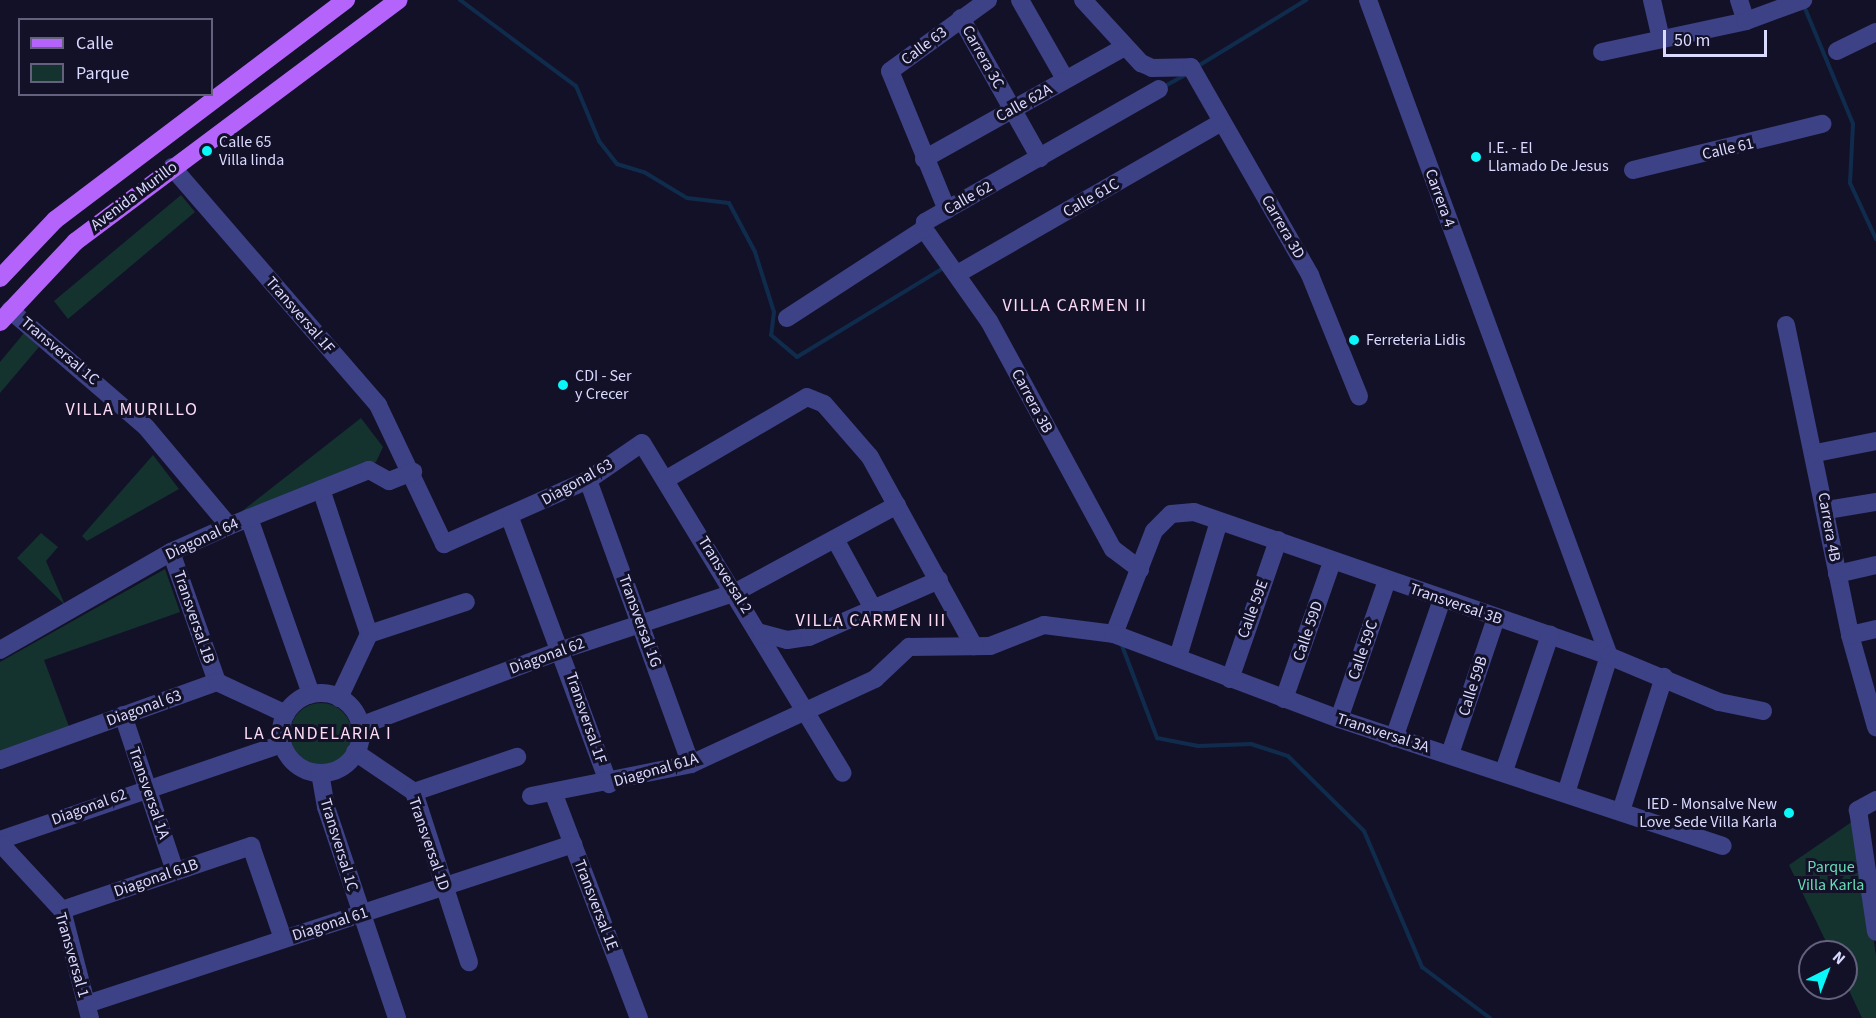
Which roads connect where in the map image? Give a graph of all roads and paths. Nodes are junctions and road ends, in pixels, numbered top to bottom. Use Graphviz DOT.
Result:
graph roads {
  1 [pos="346,0"];
  2 [pos="398,0"];
  3 [pos="988,0"];
  4 [pos="1020,0"];
  5 [pos="1368,0"];
  6 [pos="1652,0"];
  7 [pos="1739,0"];
  8 [pos="1799,1"];
  9 [pos="1092,3"];
  10 [pos="961,18"];
  11 [pos="1746,21"];
  12 [pos="1876,32"];
  13 [pos="1661,38"];
  14 [pos="1124,47"];
  15 [pos="1838,51"];
  16 [pos="1602,52"];
  17 [pos="1065,79"];
  18 [pos="1159,89"];
  19 [pos="1012,109"];
  20 [pos="1222,122"];
  21 [pos="1822,124"];
  22 [pos="1040,158"];
  23 [pos="924,159"];
  24 [pos="172,167"];
  25 [pos="1633,170"];
  26 [pos="947,210"];
  27 [pos="924,229"];
  28 [pos="959,273"];
  29 [pos="0,278"];
  30 [pos="5,316"];
  31 [pos="787,318"];
  32 [pos="1786,325"];
  33 [pos="1359,396"];
  34 [pos="1876,441"];
  35 [pos="642,443"];
  36 [pos="1816,453"];
  37 [pos="413,472"];
  38 [pos="588,480"];
  39 [pos="665,480"];
  40 [pos="321,489"];
  41 [pos="1876,502"];
  42 [pos="897,505"];
  43 [pos="1827,510"];
  44 [pos="249,518"];
  45 [pos="510,518"];
  46 [pos="1219,521"];
  47 [pos="229,526"];
  48 [pos="836,539"];
  49 [pos="1278,540"];
  50 [pos="171,552"];
  51 [pos="1332,562"];
  52 [pos="1876,565"];
  53 [pos="1140,569"];
  54 [pos="1837,574"];
  55 [pos="939,580"];
  56 [pos="1387,580"];
  57 [pos="736,592"];
  58 [pos="1442,599"];
  59 [pos="466,602"];
  60 [pos="875,612"];
  61 [pos="1496,618"];
  62 [pos="641,625"];
  63 [pos="1044,625"];
  64 [pos="1876,630"];
  65 [pos="761,633"];
  66 [pos="369,634"];
  67 [pos="1114,634"];
  68 [pos="1550,635"];
  69 [pos="1850,636"];
  70 [pos="4,641"];
  71 [pos="974,646"];
  72 [pos="562,650"];
  73 [pos="1609,656"];
  74 [pos="1178,657"];
  75 [pos="1664,677"];
  76 [pos="1230,679"];
  77 [pos="217,682"];
  78 [pos="311,694"];
  79 [pos="339,698"];
  80 [pos="1284,699"];
  81 [pos="807,707"];
  82 [pos="1763,711"];
  83 [pos="286,714"];
  84 [pos="123,715"];
  85 [pos="1340,719"];
  86 [pos="360,726"];
  87 [pos="1876,727"];
  88 [pos="1394,738"];
  89 [pos="282,744"];
  90 [pos="355,753"];
  91 [pos="1450,754"];
  92 [pos="517,757"];
  93 [pos="0,760"];
  94 [pos="692,764"];
  95 [pos="1504,771"];
  96 [pos="320,772"];
  97 [pos="843,773"];
  98 [pos="609,784"];
  99 [pos="147,786"];
  100 [pos="1567,790"];
  101 [pos="414,792"];
  102 [pos="553,792"];
  103 [pos="531,796"];
  104 [pos="1876,800"];
  105 [pos="1621,811"];
  106 [pos="0,841"];
  107 [pos="573,844"];
  108 [pos="1722,846"];
  109 [pos="175,871"];
  110 [pos="443,886"];
  111 [pos="62,910"];
  112 [pos="360,914"];
  113 [pos="1876,932"];
  114 [pos="283,939"];
  115 [pos="469,962"];
  116 [pos="88,1011"];
  117 [pos="397,1018"];
  118 [pos="639,1018"];
  1 -- 29 [label="main road, Avenida Murillo"];
  2 -- 24 [label="main road, Avenida Murillo"];
  3 -- 10 [label="street, Calle 63"];
  4 -- 17 [label="street"];
  5 -- 73 [label="street, Carrera 4"];
  6 -- 13 [label="street"];
  7 -- 11 [label="street"];
  8 -- 11 [label="street"];
  9 -- 14 [label="street"];
  10 -- 19 [label="street, Carrera 3C"];
  10 -- 23 [label="street, Calle 63"];
  11 -- 13 [label="street"];
  12 -- 15 [label="street"];
  13 -- 16 [label="street"];
  14 -- 17 [label="street, Calle 62A"];
  14 -- 20 [label="street, Carrera 3D"];
  17 -- 19 [label="street, Calle 62A"];
  18 -- 22 [label="street, Calle 62"];
  19 -- 22 [label="street, Carrera 3C"];
  19 -- 23 [label="street, Calle 62A"];
  20 -- 28 [label="street, Calle 61C"];
  20 -- 33 [label="street, Carrera 3D"];
  21 -- 25 [label="street, Calle 61"];
  22 -- 26 [label="street, Calle 62"];
  23 -- 26 [label="street"];
  24 -- 30 [label="main road, Avenida Murillo"];
  24 -- 37 [label="street, Transversal 1F"];
  26 -- 27 [label="street, Calle 62"];
  27 -- 28 [label="street, Carrera 3B"];
  27 -- 31 [label="street, Calle 62"];
  28 -- 53 [label="street, Carrera 3B"];
  30 -- 47 [label="street, Transversal 1C"];
  32 -- 36 [label="street, Carrera 4B"];
  34 -- 36 [label="street"];
  35 -- 38 [label="street, Diagonal 63"];
  35 -- 39 [label="street, Transversal 2"];
  36 -- 43 [label="street, Carrera 4B"];
  37 -- 40 [label="street, Diagonal 64"];
  37 -- 45 [label="street, Diagonal 63"];
  38 -- 45 [label="street, Diagonal 63"];
  38 -- 62 [label="street, Transversal 1G"];
  39 -- 42 [label="street"];
  39 -- 57 [label="street, Transversal 2"];
  40 -- 44 [label="street, Diagonal 64"];
  40 -- 66 [label="street"];
  41 -- 43 [label="street"];
  42 -- 48 [label="street, Diagonal 62"];
  42 -- 55 [label="street"];
  43 -- 54 [label="street, Carrera 4B"];
  44 -- 47 [label="street, Diagonal 64"];
  44 -- 78 [label="street"];
  45 -- 72 [label="street, Transversal 1F"];
  46 -- 49 [label="street, Transversal 3B"];
  46 -- 53 [label="street, Transversal 3B"];
  46 -- 74 [label="street"];
  47 -- 50 [label="street, Diagonal 64"];
  48 -- 57 [label="street, Diagonal 62"];
  48 -- 60 [label="street"];
  49 -- 51 [label="street, Transversal 3B"];
  49 -- 76 [label="street, Calle 59E"];
  50 -- 70 [label="street, Diagonal 64"];
  50 -- 77 [label="street, Transversal 1B"];
  51 -- 56 [label="street, Transversal 3B"];
  51 -- 80 [label="street, Calle 59D"];
  52 -- 54 [label="street"];
  53 -- 67 [label="street"];
  54 -- 69 [label="street, Carrera 4B"];
  55 -- 60 [label="street"];
  55 -- 71 [label="street"];
  56 -- 58 [label="street, Transversal 3B"];
  56 -- 85 [label="street, Calle 59C"];
  57 -- 62 [label="street, Diagonal 62"];
  57 -- 65 [label="street, Transversal 2"];
  58 -- 61 [label="street, Transversal 3B"];
  58 -- 88 [label="street"];
  59 -- 66 [label="street"];
  60 -- 65 [label="street"];
  61 -- 68 [label="street, Transversal 3B"];
  61 -- 91 [label="street, Calle 59B"];
  62 -- 72 [label="street, Diagonal 62"];
  62 -- 94 [label="street, Transversal 1G"];
  63 -- 67 [label="street, Transversal 3A"];
  63 -- 71 [label="street, Diagonal 61A"];
  64 -- 69 [label="street"];
  65 -- 81 [label="street, Transversal 2"];
  66 -- 79 [label="street"];
  67 -- 74 [label="street, Transversal 3A"];
  68 -- 73 [label="street, Transversal 3B"];
  68 -- 95 [label="street"];
  69 -- 87 [label="street, Carrera 4B"];
  71 -- 81 [label="street, Diagonal 61A"];
  72 -- 86 [label="street, Diagonal 62"];
  72 -- 98 [label="street, Transversal 1F"];
  73 -- 75 [label="street, Transversal 3B"];
  73 -- 100 [label="street"];
  74 -- 76 [label="street, Transversal 3A"];
  75 -- 82 [label="street, Transversal 3B"];
  75 -- 105 [label="street"];
  76 -- 80 [label="street, Transversal 3A"];
  77 -- 83 [label="street"];
  77 -- 84 [label="street, Diagonal 63"];
  78 -- 79 [label="street"];
  78 -- 83 [label="street"];
  79 -- 86 [label="street"];
  80 -- 85 [label="street, Transversal 3A"];
  81 -- 94 [label="street, Diagonal 61A"];
  81 -- 97 [label="street, Transversal 2"];
  83 -- 89 [label="street"];
  84 -- 93 [label="street, Diagonal 63"];
  84 -- 99 [label="street, Transversal 1A"];
  85 -- 88 [label="street, Transversal 3A"];
  86 -- 90 [label="street"];
  88 -- 91 [label="street, Transversal 3A"];
  89 -- 96 [label="street"];
  89 -- 99 [label="street, Diagonal 62"];
  90 -- 96 [label="street"];
  90 -- 101 [label="street, Transversal 1D"];
  91 -- 95 [label="street, Transversal 3A"];
  92 -- 101 [label="street"];
  94 -- 98 [label="street, Diagonal 61A"];
  95 -- 100 [label="street, Transversal 3A"];
  96 -- 112 [label="street, Transversal 1C"];
  98 -- 102 [label="street, Diagonal 61A"];
  99 -- 106 [label="street, Diagonal 62"];
  99 -- 109 [label="street, Transversal 1A"];
  100 -- 105 [label="street, Transversal 3A"];
  101 -- 110 [label="street, Transversal 1D"];
  102 -- 103 [label="street, Diagonal 61A"];
  102 -- 107 [label="street, Transversal 1E"];
  104 -- 113 [label="street"];
  105 -- 108 [label="street, Transversal 3A"];
  106 -- 111 [label="street, Transversal 1"];
  107 -- 110 [label="street, Diagonal 61"];
  107 -- 118 [label="street, Transversal 1E"];
  109 -- 111 [label="street, Diagonal 61B"];
  109 -- 114 [label="street, Diagonal 61B"];
  110 -- 112 [label="street, Diagonal 61"];
  110 -- 115 [label="street, Transversal 1D"];
  111 -- 116 [label="street, Transversal 1"];
  112 -- 114 [label="street, Diagonal 61"];
  112 -- 117 [label="street, Transversal 1C"];
  114 -- 116 [label="street, Diagonal 61"];
}
